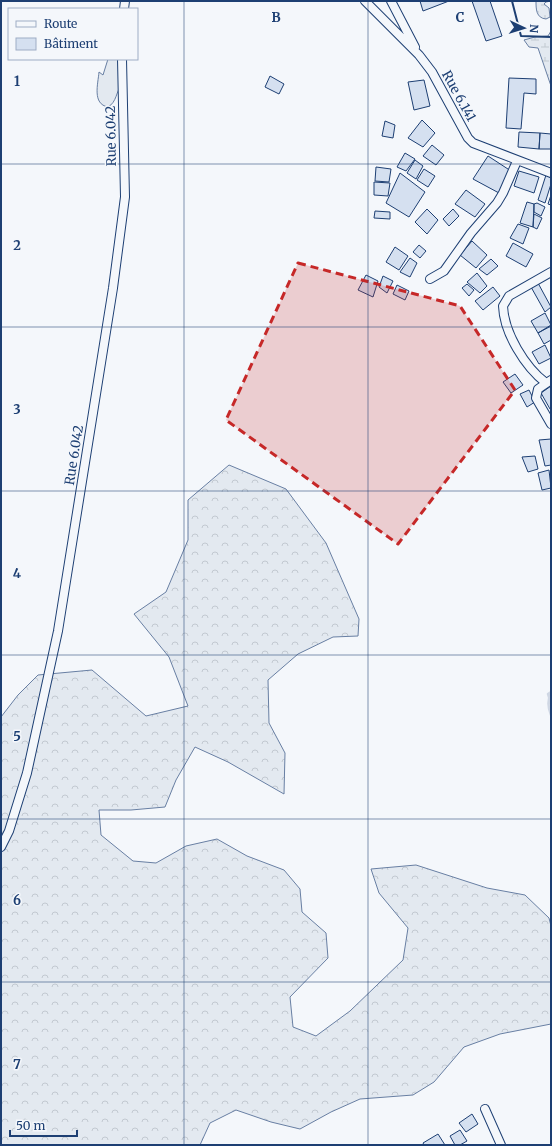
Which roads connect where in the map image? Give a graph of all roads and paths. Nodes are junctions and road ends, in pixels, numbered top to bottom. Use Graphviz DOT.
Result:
graph roads {
  1 [pos="364,1"];
  2 [pos="391,1"];
  3 [pos="419,55"];
  4 [pos="122,60"];
  5 [pos="517,161"];
  6 [pos="551,173"];
  7 [pos="551,272"];
  8 [pos="430,279"];
  9 [pos="548,382"];
  10 [pos="551,424"];
  11 [pos="1,847"];
  12 [pos="485,1109"];
  13 [pos="501,1145"];
  1 -- 3 [label="street, Rue 6.141"];
  2 -- 3 [label="street"];
  3 -- 5 [label="street, Rue 6.141"];
  4 -- 11 [label="street, Rue 6.042"];
  5 -- 6 [label="street, Rue 6.141"];
  5 -- 8 [label="street"];
  7 -- 9 [label="street"];
  9 -- 10 [label="street"];
  12 -- 13 [label="street"];
}
